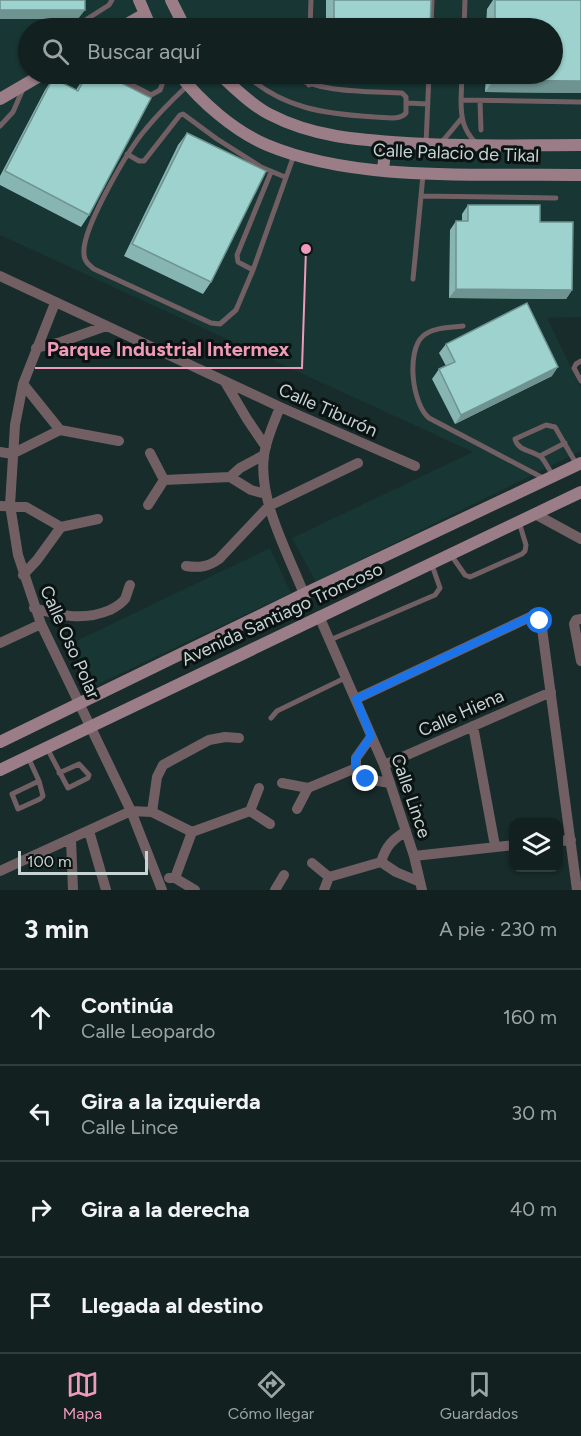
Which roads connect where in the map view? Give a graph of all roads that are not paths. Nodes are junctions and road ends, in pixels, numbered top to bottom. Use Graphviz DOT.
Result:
graph roads {
  1 [pos="112,0"];
  2 [pos="139,0"];
  3 [pos="171,0"];
  4 [pos="311,0"];
  5 [pos="432,0"];
  6 [pos="465,0"];
  7 [pos="143,15"];
  8 [pos="89,18"];
  9 [pos="138,18"];
  10 [pos="145,18"];
  11 [pos="180,18"];
  12 [pos="310,18"];
  13 [pos="431,18"];
  14 [pos="464,18"];
  15 [pos="25,84"];
  16 [pos="130,84"];
  17 [pos="162,84"];
  18 [pos="230,84"];
  19 [pos="258,84"];
  20 [pos="429,84"];
  21 [pos="462,84"];
  22 [pos="188,85"];
  23 [pos="309,85"];
  24 [pos="0,99"];
  25 [pos="461,100"];
  26 [pos="480,101"];
  27 [pos="581,102"];
  28 [pos="407,103"];
  29 [pos="428,104"];
  30 [pos="461,119"];
  31 [pos="0,126"];
  32 [pos="481,130"];
  33 [pos="386,142"];
  34 [pos="432,145"];
  35 [pos="581,145"];
  36 [pos="479,147"];
  37 [pos="128,154"];
  38 [pos="294,155"];
  39 [pos="383,170"];
  40 [pos="271,172"];
  41 [pos="423,173"];
  42 [pos="581,175"];
  43 [pos="285,177"];
  44 [pos="420,196"];
  45 [pos="556,198"];
  46 [pos="253,270"];
  47 [pos="0,276"];
  48 [pos="413,279"];
  49 [pos="55,303"];
  50 [pos="106,326"];
  51 [pos="463,326"];
  52 [pos="36,348"];
  53 [pos="581,361"];
  54 [pos="581,381"];
  55 [pos="225,382"];
  56 [pos="23,384"];
  57 [pos="280,407"];
  58 [pos="60,430"];
  59 [pos="119,441"];
  60 [pos="565,443"];
  61 [pos="265,451"];
  62 [pos="0,452"];
  63 [pos="12,453"];
  64 [pos="150,453"];
  65 [pos="540,456"];
  66 [pos="358,463"];
  67 [pos="579,464"];
  68 [pos="415,466"];
  69 [pos="230,477"];
  70 [pos="550,478"];
  71 [pos="164,480"];
  72 [pos="581,492"];
  73 [pos="266,494"];
  74 [pos="5,505"];
  75 [pos="148,505"];
  76 [pos="269,506"];
  77 [pos="535,514"];
  78 [pos="98,519"];
  79 [pos="519,522"];
  80 [pos="61,526"];
  81 [pos="581,539"];
  82 [pos="451,555"];
  83 [pos="431,563"];
  84 [pos="186,566"];
  85 [pos="23,575"];
  86 [pos="130,585"];
  87 [pos="304,594"];
  88 [pos="34,608"];
  89 [pos="319,616"];
  90 [pos="579,620"];
  91 [pos="40,624"];
  92 [pos="330,640"];
  93 [pos="0,643"];
  94 [pos="581,661"];
  95 [pos="347,678"];
  96 [pos="551,692"];
  97 [pos="356,699"];
  98 [pos="79,703"];
  99 [pos="271,718"];
  100 [pos="90,726"];
  101 [pos="473,726"];
  102 [pos="371,736"];
  103 [pos="239,738"];
  104 [pos="0,742"];
  105 [pos="47,748"];
  106 [pos="28,757"];
  107 [pos="384,765"];
  108 [pos="356,768"];
  109 [pos="0,770"];
  110 [pos="60,774"];
  111 [pos="39,781"];
  112 [pos="282,783"];
  113 [pos="390,783"];
  114 [pos="260,788"];
  115 [pos="308,788"];
  116 [pos="297,809"];
  117 [pos="131,811"];
  118 [pos="250,811"];
  119 [pos="152,812"];
  120 [pos="270,824"];
  121 [pos="88,831"];
  122 [pos="192,831"];
  123 [pos="406,831"];
  124 [pos="71,839"];
  125 [pos="571,840"];
  126 [pos="563,841"];
  127 [pos="509,845"];
  128 [pos="495,846"];
  129 [pos="414,856"];
  130 [pos="381,862"];
  131 [pos="312,864"];
  132 [pos="0,871"];
  133 [pos="284,875"];
  134 [pos="329,877"];
  135 [pos="175,878"];
  136 [pos="161,885"];
  137 [pos="421,886"];
  138 [pos="73,890"];
  139 [pos="106,890"];
  140 [pos="195,890"];
  141 [pos="275,890"];
  142 [pos="324,890"];
  143 [pos="577,890"];
  1 -- 8 [label="lane"];
  2 -- 7 [label="main road"];
  3 -- 11 [label="main road"];
  4 -- 12 [label="lane"];
  5 -- 13 [label="lane"];
  6 -- 14 [label="lane"];
  7 -- 9 [label="main road"];
  7 -- 10 [label="main road"];
  15 -- 24 [label="main road"];
  15 -- 31 [label="lane"];
  16 -- 17 [label="lane"];
  18 -- 33 [label="main road, Calle Palacio de Tikal"];
  19 -- 28 [label="lane"];
  20 -- 29 [label="lane"];
  21 -- 25 [label="lane"];
  22 -- 37 [label="lane"];
  22 -- 38 [label="main road, Calle Palacio de Tikal"];
  23 -- 28 [label="lane"];
  25 -- 26 [label="lane"];
  25 -- 30 [label="lane"];
  26 -- 27 [label="lane"];
  26 -- 32 [label="lane"];
  28 -- 29 [label="lane"];
  29 -- 34 [label="lane"];
  30 -- 34 [label="lane"];
  30 -- 36 [label="lane"];
  33 -- 34 [label="main road, Calle Palacio de Tikal"];
  33 -- 39 [label="main road"];
  34 -- 36 [label="main road, Calle Palacio de Tikal"];
  35 -- 36 [label="main road, Calle Palacio de Tikal"];
  37 -- 40 [label="lane"];
  37 -- 46 [label="lane"];
  38 -- 39 [label="main road, Calle Palacio de Tikal"];
  38 -- 43 [label="lane"];
  39 -- 41 [label="main road, Calle Palacio de Tikal"];
  40 -- 43 [label="lane"];
  40 -- 46 [label="lane"];
  41 -- 42 [label="main road, Calle Palacio de Tikal"];
  41 -- 44 [label="lane"];
  43 -- 46 [label="lane"];
  44 -- 45 [label="lane"];
  44 -- 48 [label="lane"];
  47 -- 49 [label="street, Calle Tiburón"];
  49 -- 50 [label="street, Calle Tiburón"];
  49 -- 52 [label="street, Calle Oso Polar"];
  50 -- 52 [label="street"];
  50 -- 55 [label="street, Calle Tiburón"];
  51 -- 70 [label="lane"];
  52 -- 56 [label="street, Calle Oso Polar"];
  53 -- 54 [label="lane"];
  55 -- 57 [label="street, Calle Tiburón"];
  55 -- 61 [label="street"];
  56 -- 58 [label="street"];
  56 -- 63 [label="street, Calle Oso Polar"];
  57 -- 61 [label="street"];
  57 -- 68 [label="street, Calle Tiburón"];
  58 -- 59 [label="street"];
  58 -- 63 [label="street"];
  60 -- 65 [label="lane"];
  60 -- 65 [label="lane"];
  60 -- 67 [label="lane"];
  61 -- 69 [label="street"];
  61 -- 73 [label="street"];
  62 -- 63 [label="street"];
  63 -- 74 [label="street, Calle Oso Polar"];
  64 -- 71 [label="street"];
  65 -- 70 [label="lane"];
  66 -- 76 [label="street"];
  67 -- 70 [label="main road, Avenida Santiago Troncoso"];
  69 -- 71 [label="street"];
  69 -- 73 [label="street"];
  70 -- 87 [label="main road, Avenida Santiago Troncoso"];
  71 -- 75 [label="street"];
  72 -- 77 [label="main road, Avenida Santiago Troncoso"];
  73 -- 76 [label="street"];
  74 -- 80 [label="street"];
  74 -- 85 [label="street, Calle Oso Polar"];
  76 -- 84 [label="street"];
  76 -- 87 [label="street"];
  77 -- 79 [label="main road, Avenida Santiago Troncoso"];
  77 -- 81 [label="street"];
  78 -- 80 [label="street"];
  79 -- 82 [label="main road, Avenida Santiago Troncoso"];
  79 -- 82 [label="lane"];
  80 -- 85 [label="street"];
  82 -- 83 [label="main road, Avenida Santiago Troncoso"];
  83 -- 89 [label="main road, Avenida Santiago Troncoso"];
  83 -- 92 [label="lane"];
  85 -- 88 [label="street, Calle Oso Polar"];
  86 -- 88 [label="street"];
  87 -- 98 [label="main road, Avenida Santiago Troncoso"];
  88 -- 91 [label="street, Calle Oso Polar"];
  89 -- 92 [label="street, Calle Lince"];
  89 -- 100 [label="main road, Avenida Santiago Troncoso"];
  90 -- 94 [label="street"];
  91 -- 93 [label="street"];
  91 -- 98 [label="street, Calle Oso Polar"];
  92 -- 95 [label="street, Calle Lince"];
  95 -- 97 [label="street, Calle Lince"];
  95 -- 99 [label="lane"];
  96 -- 97 [label="street"];
  96 -- 101 [label="street, Calle Hiena"];
  96 -- 125 [label="street"];
  97 -- 102 [label="street, Calle Lince"];
  98 -- 100 [label="street, Calle Oso Polar"];
  98 -- 104 [label="main road, Avenida Santiago Troncoso"];
  100 -- 105 [label="main road, Avenida Santiago Troncoso"];
  100 -- 117 [label="street, Calle Oso Polar"];
  101 -- 107 [label="street, Calle Hiena"];
  101 -- 128 [label="street"];
  102 -- 107 [label="street, Calle Lince"];
  102 -- 108 [label="street"];
  103 -- 119 [label="street"];
  105 -- 106 [label="main road, Avenida Santiago Troncoso"];
  105 -- 110 [label="lane"];
  106 -- 109 [label="main road, Avenida Santiago Troncoso"];
  106 -- 111 [label="lane"];
  107 -- 113 [label="street, Calle Lince"];
  108 -- 113 [label="street"];
  108 -- 115 [label="street"];
  110 -- 110 [label="lane"];
  111 -- 111 [label="lane"];
  112 -- 115 [label="street"];
  113 -- 123 [label="street, Calle Lince"];
  114 -- 118 [label="street"];
  115 -- 116 [label="street"];
  117 -- 119 [label="street"];
  117 -- 121 [label="street"];
  117 -- 136 [label="street, Calle Oso Polar"];
  118 -- 120 [label="street"];
  118 -- 122 [label="street"];
  119 -- 122 [label="street"];
  121 -- 124 [label="street"];
  121 -- 139 [label="street"];
  122 -- 135 [label="street"];
  123 -- 129 [label="street, Calle Lince"];
  123 -- 130 [label="street"];
  124 -- 132 [label="street"];
  124 -- 138 [label="street"];
  125 -- 126 [label="street"];
  125 -- 143 [label="street"];
  127 -- 128 [label="street"];
  128 -- 129 [label="street"];
  129 -- 137 [label="street, Calle Lince"];
  130 -- 134 [label="street"];
  130 -- 137 [label="street"];
  131 -- 134 [label="street"];
  133 -- 141 [label="street"];
  134 -- 142 [label="street"];
  135 -- 136 [label="street, Calle Oso Polar"];
  135 -- 140 [label="street"];
}
